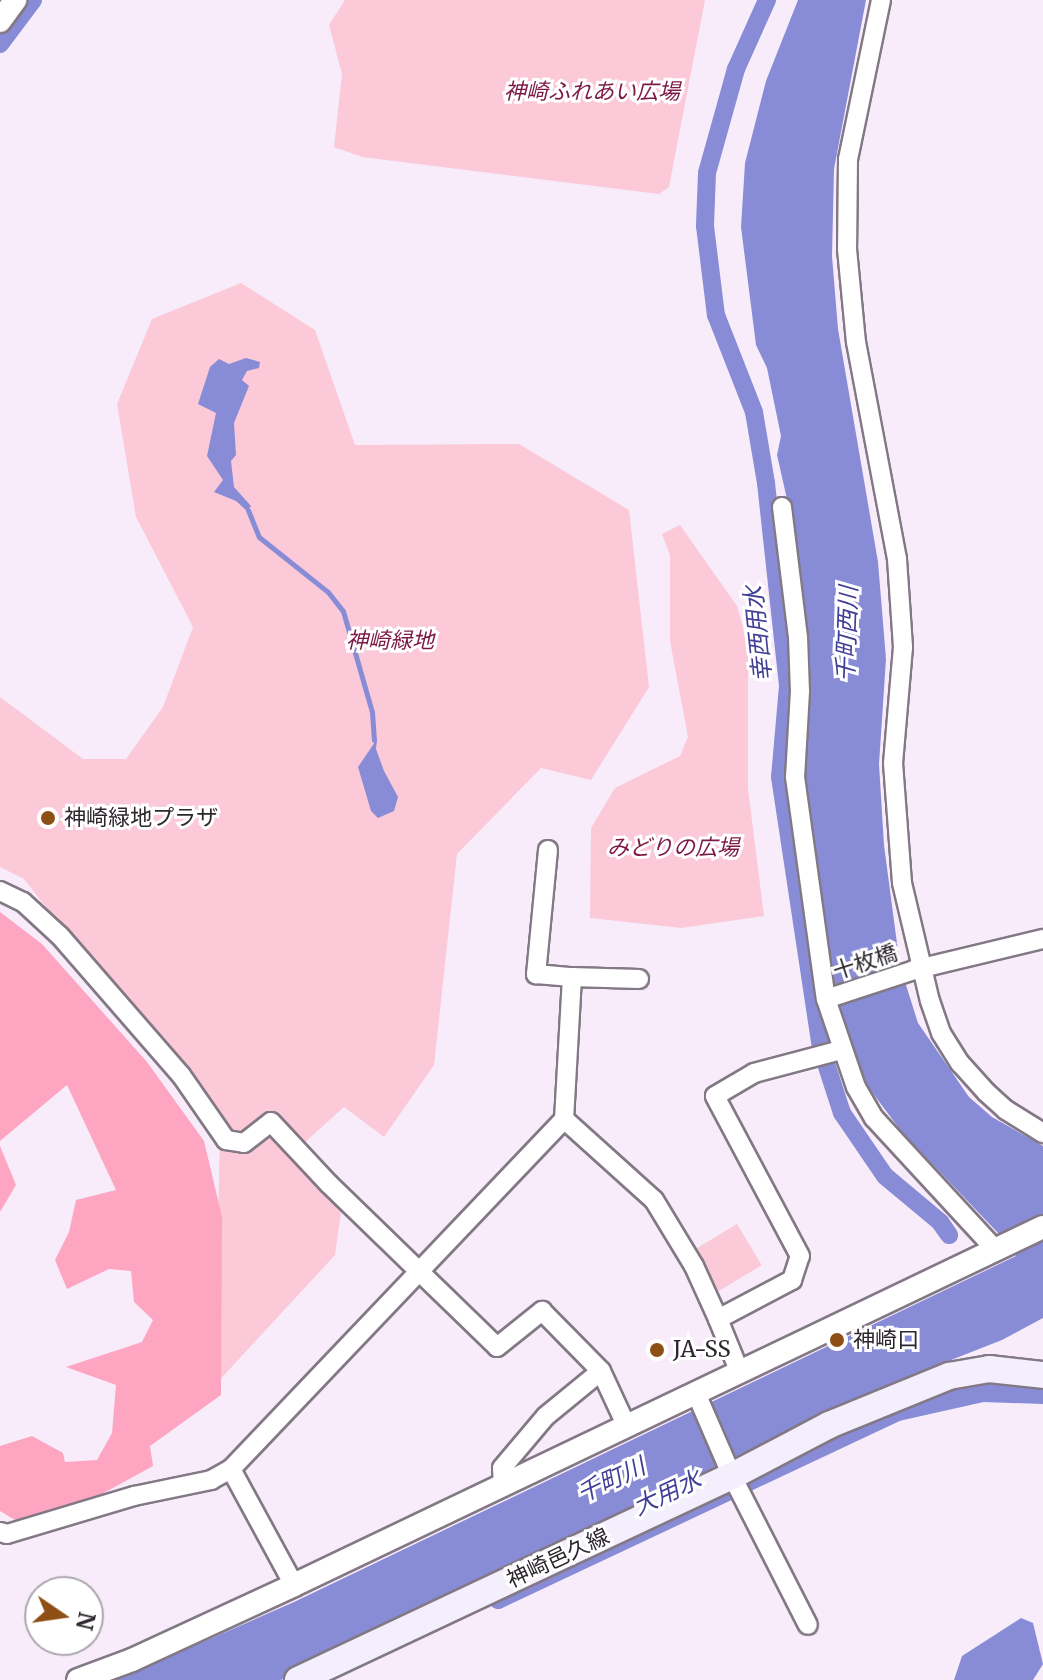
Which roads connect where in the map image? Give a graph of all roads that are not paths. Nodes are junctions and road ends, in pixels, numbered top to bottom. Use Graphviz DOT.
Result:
graph roads {
  1 [pos="15,0"];
  2 [pos="881,0"];
  3 [pos="0,21"];
  4 [pos="782,507"];
  5 [pos="548,850"];
  6 [pos="0,891"];
  7 [pos="1043,939"];
  8 [pos="918,969"];
  9 [pos="572,977"];
  10 [pos="639,979"];
  11 [pos="828,998"];
  12 [pos="829,1054"];
  13 [pos="564,1119"];
  14 [pos="1043,1133"];
  15 [pos="1043,1227"];
  16 [pos="1001,1248"];
  17 [pos="419,1274"];
  18 [pos="718,1319"];
  19 [pos="601,1371"];
  20 [pos="740,1373"];
  21 [pos="1043,1375"];
  22 [pos="698,1398"];
  23 [pos="627,1427"];
  24 [pos="231,1469"];
  25 [pos="735,1479"];
  26 [pos="503,1486"];
  27 [pos="0,1532"];
  28 [pos="294,1585"];
  29 [pos="808,1625"];
  30 [pos="78,1680"];
  31 [pos="298,1680"];
  1 -- 3 [label="street"];
  2 -- 8 [label="street"];
  4 -- 11 [label="street"];
  5 -- 9 [label="street"];
  6 -- 17 [label="street"];
  7 -- 8 [label="street, 十枚橋"];
  8 -- 11 [label="street, 十枚橋"];
  8 -- 14 [label="street"];
  9 -- 10 [label="street"];
  9 -- 13 [label="street"];
  11 -- 12 [label="street"];
  12 -- 16 [label="street"];
  12 -- 18 [label="street"];
  13 -- 17 [label="street"];
  13 -- 18 [label="street"];
  15 -- 16 [label="street"];
  16 -- 20 [label="street"];
  17 -- 19 [label="street"];
  17 -- 24 [label="street"];
  18 -- 20 [label="street"];
  19 -- 23 [label="street"];
  19 -- 26 [label="street"];
  20 -- 22 [label="street"];
  21 -- 25 [label="main road, 神崎邑久線"];
  22 -- 23 [label="street"];
  22 -- 25 [label="street"];
  23 -- 26 [label="street"];
  24 -- 27 [label="street"];
  24 -- 28 [label="street"];
  25 -- 29 [label="street"];
  25 -- 31 [label="main road, 神崎邑久線"];
  26 -- 28 [label="street"];
  28 -- 30 [label="street"];
}
